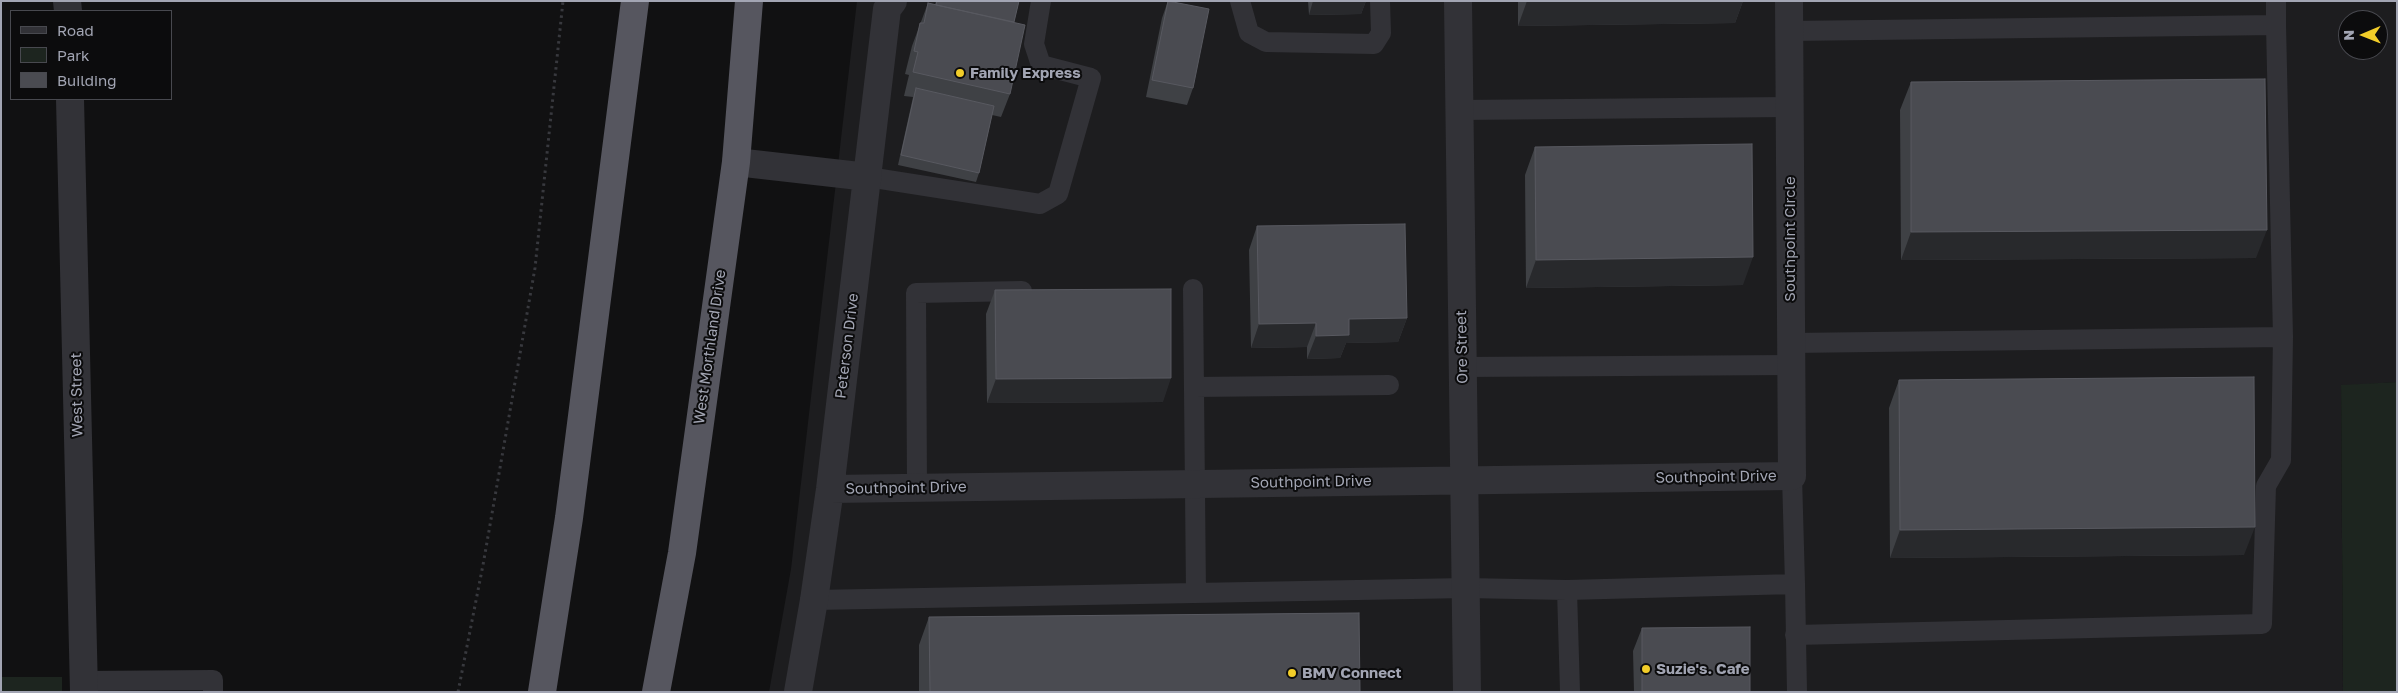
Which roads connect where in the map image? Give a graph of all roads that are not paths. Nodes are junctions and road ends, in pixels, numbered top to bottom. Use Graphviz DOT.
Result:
graph roads {
  1 [pos="635,1"];
  2 [pos="750,1"];
  3 [pos="893,1"];
  4 [pos="1041,1"];
  5 [pos="1240,1"];
  6 [pos="1380,1"];
  7 [pos="1458,1"];
  8 [pos="1789,1"];
  9 [pos="2276,1"];
  10 [pos="2276,25"];
  11 [pos="1789,31"];
  12 [pos="70,100"];
  13 [pos="1789,106"];
  14 [pos="1459,110"];
  15 [pos="736,162"];
  16 [pos="868,177"];
  17 [pos="1193,289"];
  18 [pos="1041,291"];
  19 [pos="2283,337"];
  20 [pos="1791,354"];
  21 [pos="1463,367"];
  22 [pos="1389,385"];
  23 [pos="1194,387"];
  24 [pos="1792,476"];
  25 [pos="1464,480"];
  26 [pos="1195,484"];
  27 [pos="917,488"];
  28 [pos="830,489"];
  29 [pos="1794,584"];
  30 [pos="1466,588"];
  31 [pos="1567,590"];
  32 [pos="1196,593"];
  33 [pos="814,600"];
  34 [pos="1796,635"];
  35 [pos="84,686"];
  36 [pos="213,692"];
  37 [pos="542,692"];
  38 [pos="656,692"];
  39 [pos="798,692"];
  40 [pos="1467,692"];
  41 [pos="1570,692"];
  42 [pos="1797,692"];
  1 -- 37 [label="highway"];
  2 -- 15 [label="highway, West Morthland Drive"];
  3 -- 16 [label="street, Peterson Drive"];
  4 -- 16 [label="lane"];
  5 -- 6 [label="lane"];
  7 -- 14 [label="street, Ore Street"];
  8 -- 11 [label="street, Southpoint Circle"];
  9 -- 10 [label="lane"];
  10 -- 11 [label="lane"];
  10 -- 19 [label="lane"];
  11 -- 13 [label="street, Southpoint Circle"];
  12 -- 35 [label="street, West Street"];
  13 -- 14 [label="lane"];
  13 -- 20 [label="street, Southpoint Circle"];
  14 -- 21 [label="street, Ore Street"];
  15 -- 16 [label="street"];
  15 -- 38 [label="highway, West Morthland Drive"];
  16 -- 28 [label="street, Peterson Drive"];
  17 -- 23 [label="lane"];
  18 -- 27 [label="lane"];
  19 -- 20 [label="lane"];
  19 -- 34 [label="lane"];
  20 -- 21 [label="lane"];
  20 -- 24 [label="street, Southpoint Circle"];
  21 -- 25 [label="street, Ore Street"];
  22 -- 23 [label="lane"];
  23 -- 26 [label="lane"];
  24 -- 25 [label="street, Southpoint Drive"];
  24 -- 29 [label="lane"];
  25 -- 26 [label="street, Southpoint Drive"];
  25 -- 30 [label="street, Ore Street"];
  26 -- 27 [label="street, Southpoint Drive"];
  26 -- 32 [label="lane"];
  27 -- 28 [label="street, Southpoint Drive"];
  28 -- 33 [label="street, Peterson Drive"];
  29 -- 31 [label="lane"];
  29 -- 34 [label="lane"];
  30 -- 31 [label="lane"];
  30 -- 32 [label="lane"];
  30 -- 40 [label="street, Ore Street"];
  31 -- 41 [label="lane"];
  32 -- 33 [label="lane"];
  33 -- 39 [label="street, Peterson Drive"];
  34 -- 42 [label="lane"];
  35 -- 36 [label="lane"];
}
